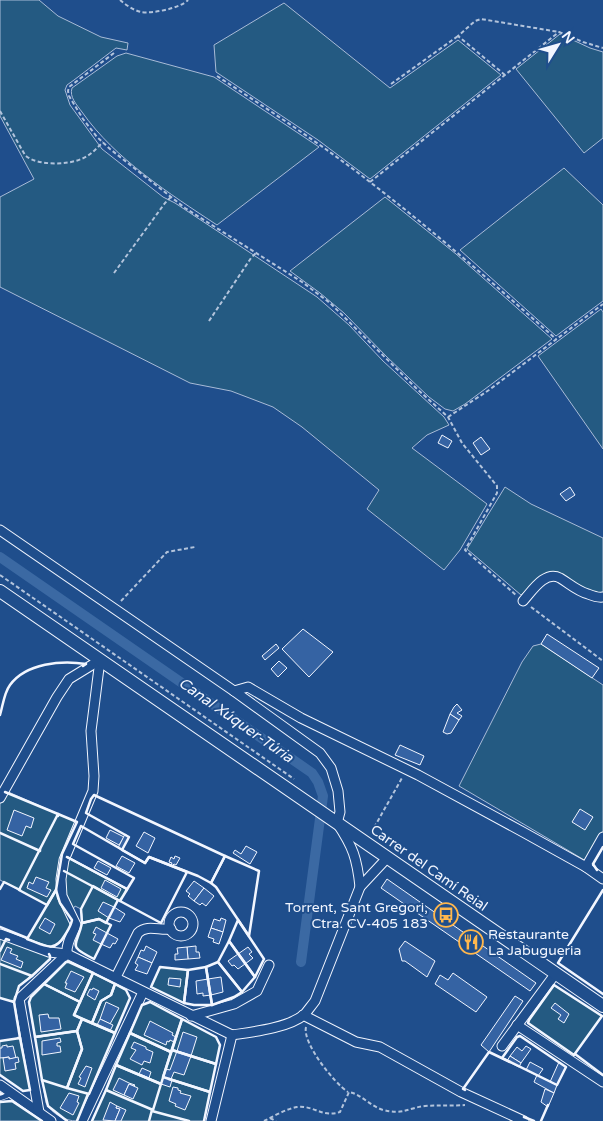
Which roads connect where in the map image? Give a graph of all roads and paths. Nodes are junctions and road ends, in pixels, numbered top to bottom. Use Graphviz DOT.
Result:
graph roads {
  1 [pos="120,0"];
  2 [pos="188,0"];
  3 [pos="559,32"];
  4 [pos="458,36"];
  5 [pos="603,48"];
  6 [pos="114,53"];
  7 [pos="506,74"];
  8 [pos="217,76"];
  9 [pos="391,84"];
  10 [pos="0,111"];
  11 [pos="103,142"];
  12 [pos="370,182"];
  13 [pos="171,198"];
  14 [pos="256,253"];
  15 [pos="114,272"];
  16 [pos="603,304"];
  17 [pos="209,321"];
  18 [pos="556,339"];
  19 [pos="448,418"];
  20 [pos="0,530"];
  21 [pos="194,547"];
  22 [pos="0,575"];
  23 [pos="0,591"];
  24 [pos="603,597"];
  25 [pos="523,601"];
  26 [pos="114,608"];
  27 [pos="100,660"];
  28 [pos="603,661"];
  29 [pos="234,691"];
  30 [pos="406,769"];
  31 [pos="297,781"];
  32 [pos="0,798"];
  33 [pos="335,821"];
  34 [pos="603,837"];
  35 [pos="365,842"];
  36 [pos="388,857"];
  37 [pos="586,867"];
  38 [pos="603,879"];
  39 [pos="360,888"];
  40 [pos="171,930"];
  41 [pos="0,934"];
  42 [pos="67,954"];
  43 [pos="269,965"];
  44 [pos="556,973"];
  45 [pos="116,977"];
  46 [pos="143,992"];
  47 [pos="603,1006"];
  48 [pos="191,1016"];
  49 [pos="306,1016"];
  50 [pos="517,1025"];
  51 [pos="232,1035"];
  52 [pos="502,1046"];
  53 [pos="603,1082"];
  54 [pos="0,1085"];
  55 [pos="348,1092"];
  56 [pos="11,1093"];
  57 [pos="0,1098"];
  58 [pos="487,1104"];
  59 [pos="39,1112"];
  60 [pos="270,1118"];
  61 [pos="51,1121"];
  62 [pos="82,1121"];
  63 [pos="211,1121"];
  64 [pos="264,1121"];
  65 [pos="276,1121"];
  66 [pos="524,1121"];
  1 -- 2 [label="path"];
  3 -- 4 [label="path"];
  3 -- 5 [label="path"];
  3 -- 7 [label="path"];
  4 -- 7 [label="path"];
  4 -- 9 [label="path"];
  6 -- 11 [label="path"];
  7 -- 12 [label="path"];
  8 -- 12 [label="path"];
  10 -- 11 [label="path"];
  11 -- 13 [label="path"];
  12 -- 18 [label="path"];
  13 -- 14 [label="path"];
  13 -- 15 [label="path"];
  14 -- 17 [label="path"];
  14 -- 19 [label="path"];
  16 -- 18 [label="path"];
  18 -- 19 [label="path"];
  19 -- 25 [label="path"];
  20 -- 26 [label="street"];
  21 -- 26 [label="path"];
  22 -- 31 [label="path"];
  23 -- 27 [label="main road, Carrer del Camí Reial"];
  24 -- 25 [label="street"];
  25 -- 28 [label="path"];
  26 -- 29 [label="street"];
  27 -- 32 [label="street"];
  27 -- 33 [label="main road, Carrer del Camí Reial"];
  27 -- 42 [label="street"];
  29 -- 30 [label="street"];
  29 -- 33 [label="street"];
  30 -- 35 [label="path"];
  30 -- 37 [label="street"];
  33 -- 35 [label="main road, Carrer del Camí Reial"];
  33 -- 39 [label="street"];
  34 -- 37 [label="street"];
  35 -- 36 [label="main road, Carrer del Camí Reial"];
  36 -- 39 [label="street"];
  36 -- 44 [label="main road, Carrer del Camí Reial"];
  37 -- 38 [label="street"];
  39 -- 49 [label="street"];
  40 -- 45 [label="street"];
  41 -- 42 [label="street"];
  42 -- 45 [label="street"];
  42 -- 59 [label="street"];
  43 -- 48 [label="street"];
  44 -- 47 [label="main road, Carrer del Camí Reial"];
  44 -- 50 [label="street"];
  45 -- 46 [label="street"];
  46 -- 48 [label="street"];
  46 -- 62 [label="street"];
  48 -- 51 [label="street"];
  49 -- 51 [label="street"];
  49 -- 55 [label="path"];
  49 -- 58 [label="street"];
  50 -- 52 [label="street"];
  50 -- 53 [label="street"];
  51 -- 63 [label="street"];
  54 -- 56 [label="street"];
  55 -- 58 [label="path"];
  55 -- 60 [label="path"];
  56 -- 57 [label="lane"];
  56 -- 59 [label="street"];
  58 -- 66 [label="street"];
  59 -- 61 [label="street"];
  60 -- 64 [label="path"];
  60 -- 65 [label="path"];
}
